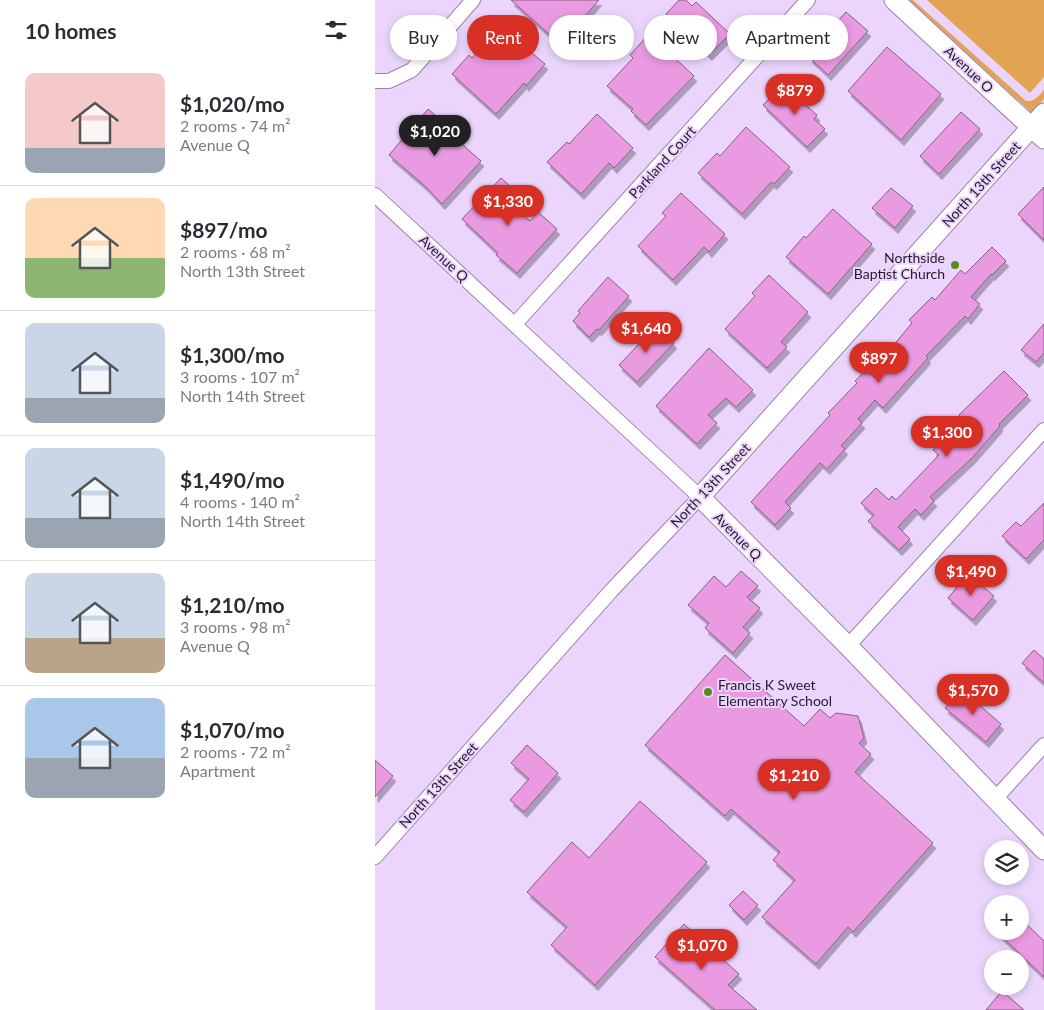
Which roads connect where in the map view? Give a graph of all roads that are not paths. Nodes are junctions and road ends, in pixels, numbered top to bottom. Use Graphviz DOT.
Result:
graph roads {
  1 [pos="473,0"];
  2 [pos="808,0"];
  3 [pos="894,0"];
  4 [pos="375,81"];
  5 [pos="1040,126"];
  6 [pos="375,195"];
  7 [pos="515,324"];
  8 [pos="1044,430"];
  9 [pos="700,497"];
  10 [pos="848,646"];
  11 [pos="1044,745"];
  12 [pos="995,799"];
  13 [pos="1044,850"];
  14 [pos="375,856"];
  1 -- 4 [label="street"];
  2 -- 7 [label="street, Parkland Court"];
  3 -- 5 [label="street, Avenue O"];
  5 -- 9 [label="street, North 13th Street"];
  6 -- 7 [label="street, Avenue Q"];
  7 -- 9 [label="street, Avenue Q"];
  8 -- 10 [label="street"];
  9 -- 10 [label="street, Avenue Q"];
  9 -- 14 [label="street, North 13th Street"];
  10 -- 12 [label="street, Avenue Q"];
  11 -- 12 [label="street"];
  12 -- 13 [label="street, Avenue Q"];
}
